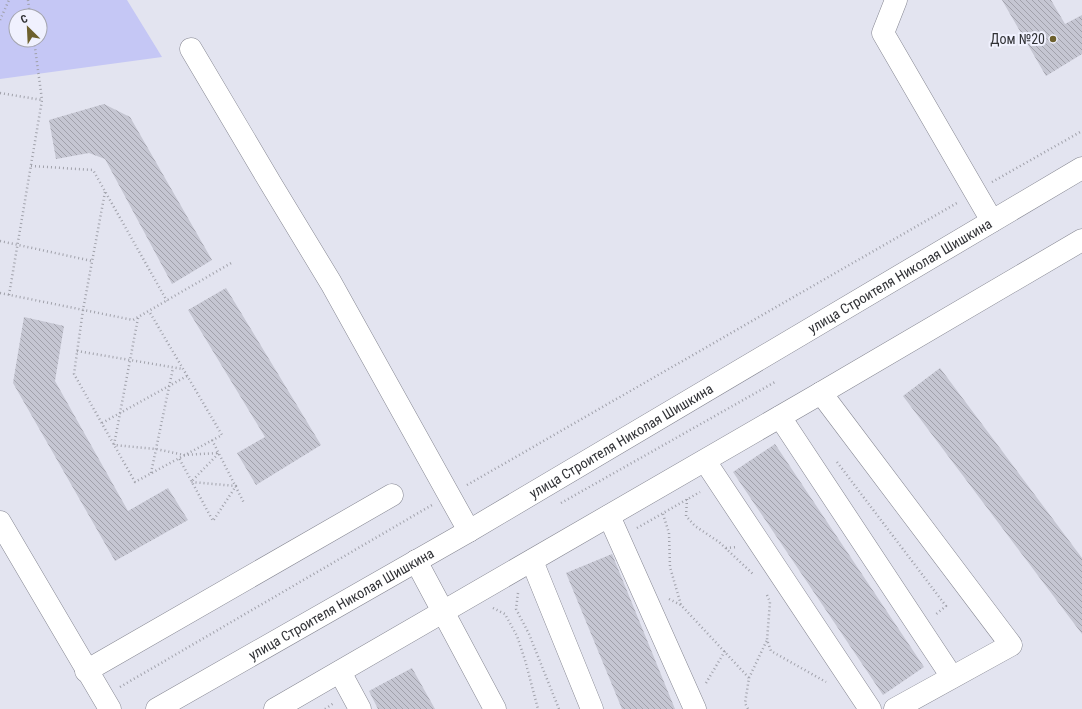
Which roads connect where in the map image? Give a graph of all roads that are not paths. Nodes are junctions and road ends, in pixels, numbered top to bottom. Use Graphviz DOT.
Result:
graph roads {
  1 [pos="896,0"];
  2 [pos="192,49"];
  3 [pos="1082,168"];
  4 [pos="992,221"];
  5 [pos="1082,240"];
  6 [pos="821,393"];
  7 [pos="780,417"];
  8 [pos="705,461"];
  9 [pos="392,495"];
  10 [pos="609,516"];
  11 [pos="0,522"];
  12 [pos="469,531"];
  13 [pos="416,561"];
  14 [pos="532,561"];
  15 [pos="444,612"];
  16 [pos="86,671"];
  17 [pos="340,672"];
  18 [pos="952,677"];
  19 [pos="106,703"];
  20 [pos="694,707"];
  21 [pos="157,709"];
  22 [pos="275,709"];
  23 [pos="360,709"];
  24 [pos="495,709"];
  25 [pos="592,709"];
  26 [pos="870,709"];
  27 [pos="895,709"];
  1 -- 4 [label="street"];
  2 -- 12 [label="street"];
  3 -- 4 [label="street, улица Строителя Николая Шишкина"];
  4 -- 12 [label="street, улица Строителя Николая Шишкина"];
  5 -- 6 [label="street"];
  6 -- 7 [label="street"];
  6 -- 18 [label="street"];
  7 -- 8 [label="street"];
  7 -- 18 [label="street"];
  8 -- 10 [label="street"];
  8 -- 26 [label="street"];
  9 -- 16 [label="street"];
  10 -- 14 [label="street"];
  10 -- 20 [label="street"];
  11 -- 16 [label="street"];
  12 -- 13 [label="street, улица Строителя Николая Шишкина"];
  13 -- 15 [label="street"];
  13 -- 21 [label="street, улица Строителя Николая Шишкина"];
  14 -- 15 [label="street"];
  14 -- 25 [label="street"];
  15 -- 17 [label="street"];
  15 -- 24 [label="street"];
  16 -- 19 [label="street"];
  17 -- 22 [label="street"];
  17 -- 23 [label="street"];
  18 -- 27 [label="street"];
}
